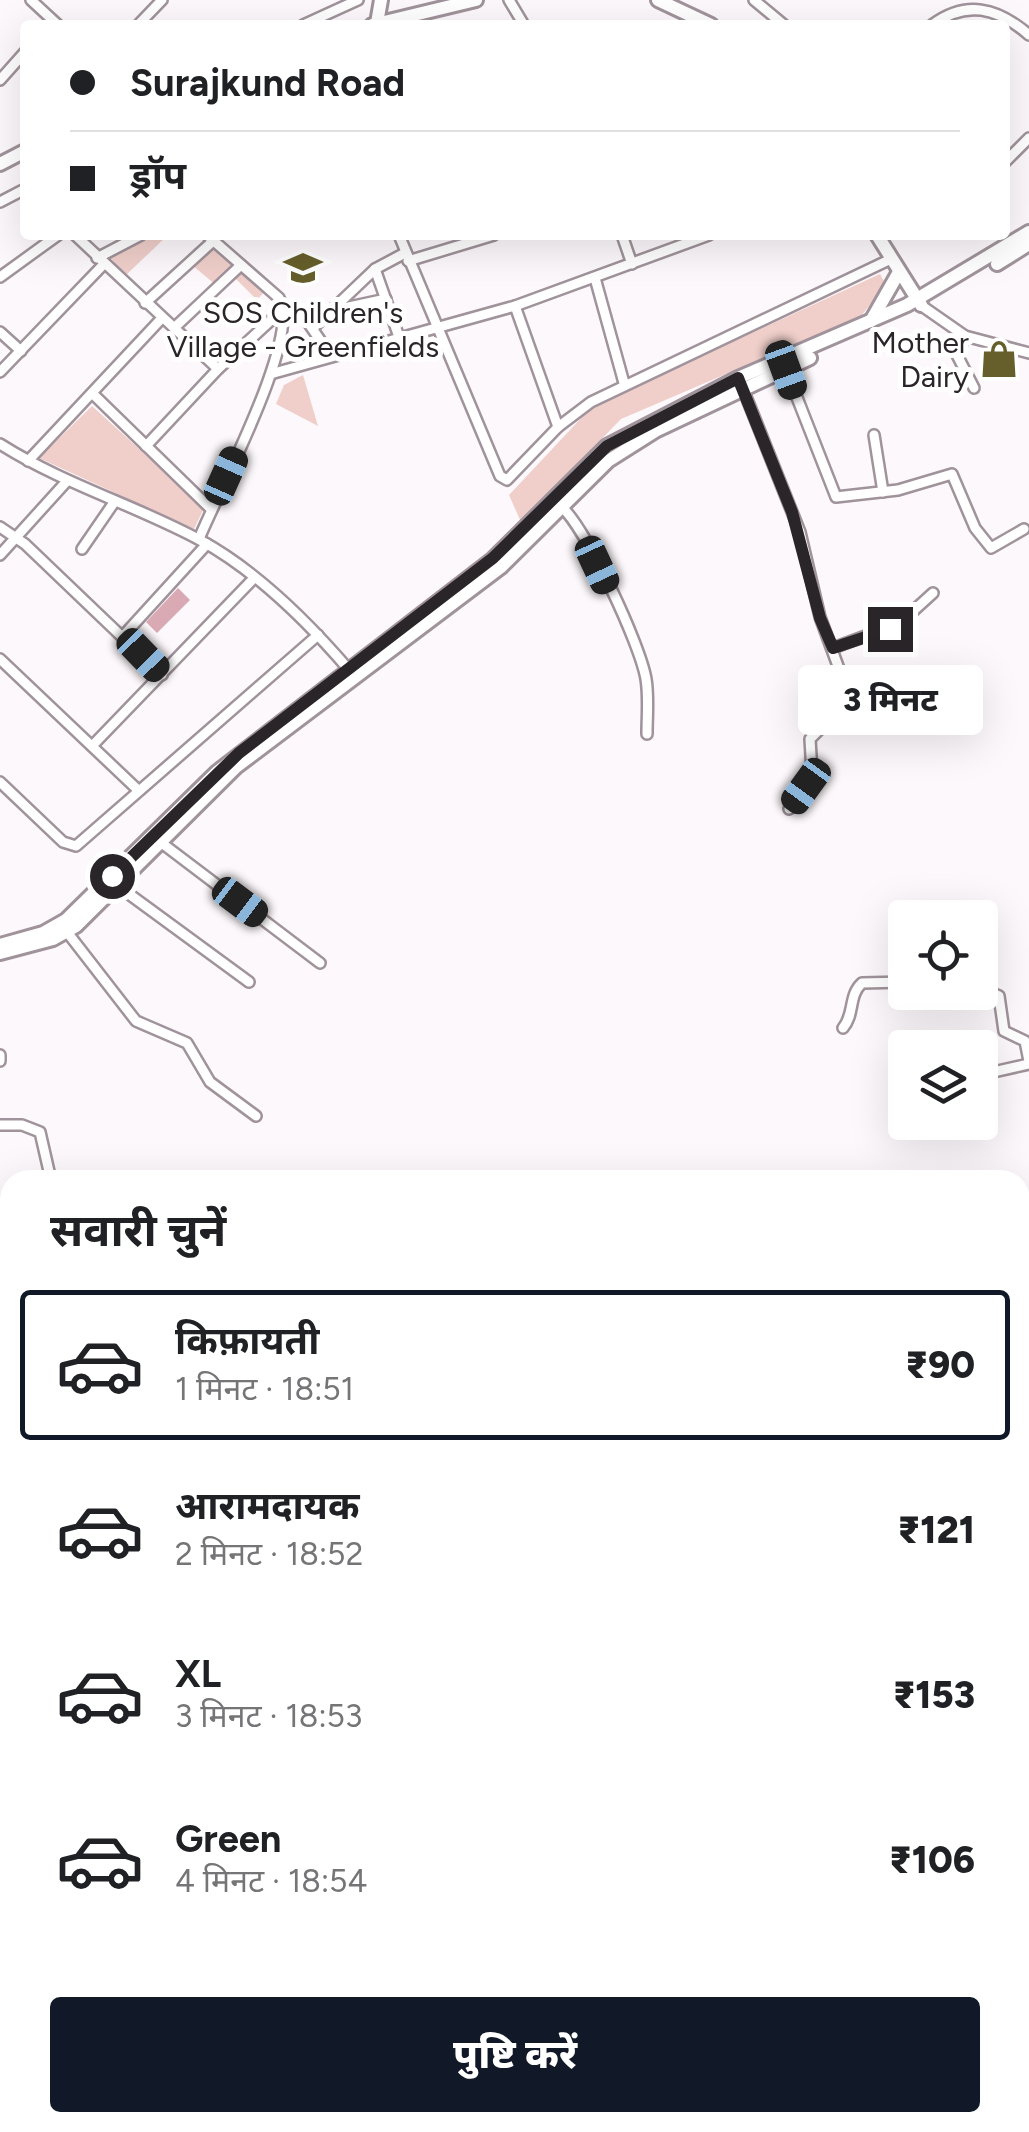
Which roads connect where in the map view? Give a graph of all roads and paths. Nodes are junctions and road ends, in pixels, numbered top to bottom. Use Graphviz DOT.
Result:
graph roads {
  1 [pos="358,0"];
  2 [pos="407,0"];
  3 [pos="476,0"];
  4 [pos="754,0"];
  5 [pos="162,1"];
  6 [pos="665,1"];
  7 [pos="417,12"];
  8 [pos="143,20"];
  9 [pos="313,20"];
  10 [pos="389,20"];
  11 [pos="701,20"];
  12 [pos="778,20"];
  13 [pos="937,20"];
  14 [pos="1010,20"];
  15 [pos="20,58"];
  16 [pos="0,80"];
  17 [pos="1029,232"];
  18 [pos="51,240"];
  19 [pos="80,240"];
  20 [pos="133,240"];
  21 [pos="208,240"];
  22 [pos="212,240"];
  23 [pos="401,240"];
  24 [pos="474,240"];
  25 [pos="624,240"];
  26 [pos="682,240"];
  27 [pos="880,240"];
  28 [pos="1029,244"];
  29 [pos="406,257"];
  30 [pos="100,262"];
  31 [pos="632,264"];
  32 [pos="241,265"];
  33 [pos="895,266"];
  34 [pos="376,269"];
  35 [pos="0,277"];
  36 [pos="594,278"];
  37 [pos="386,299"];
  38 [pos="145,303"];
  39 [pos="920,303"];
  40 [pos="515,306"];
  41 [pos="285,309"];
  42 [pos="333,310"];
  43 [pos="162,318"];
  44 [pos="870,323"];
  45 [pos="174,328"];
  46 [pos="313,328"];
  47 [pos="437,328"];
  48 [pos="0,332"];
  49 [pos="965,336"];
  50 [pos="399,337"];
  51 [pos="20,351"];
  52 [pos="1029,353"];
  53 [pos="331,356"];
  54 [pos="784,365"];
  55 [pos="218,369"];
  56 [pos="0,372"];
  57 [pos="274,373"];
  58 [pos="741,383"];
  59 [pos="624,384"];
  60 [pos="974,388"];
  61 [pos="94,394"];
  62 [pos="558,427"];
  63 [pos="874,436"];
  64 [pos="0,444"];
  65 [pos="146,446"];
  66 [pos="28,461"];
  67 [pos="67,481"];
  68 [pos="884,492"];
  69 [pos="115,500"];
  70 [pos="560,506"];
  71 [pos="211,509"];
  72 [pos="0,527"];
  73 [pos="1024,529"];
  74 [pos="17,537"];
  75 [pos="203,542"];
  76 [pos="82,549"];
  77 [pos="0,555"];
  78 [pos="254,578"];
  79 [pos="933,594"];
  80 [pos="124,635"];
  81 [pos="318,636"];
  82 [pos="833,648"];
  83 [pos="0,658"];
  84 [pos="352,672"];
  85 [pos="162,675"];
  86 [pos="648,734"];
  87 [pos="92,746"];
  88 [pos="0,782"];
  89 [pos="138,790"];
  90 [pos="789,809"];
  91 [pos="156,839"];
  92 [pos="118,886"];
  93 [pos="67,932"];
  94 [pos="0,945"];
  95 [pos="0,953"];
  96 [pos="320,963"];
  97 [pos="250,982"];
  98 [pos="888,982"];
  99 [pos="998,996"];
  100 [pos="842,1028"];
  101 [pos="1029,1062"];
  102 [pos="998,1070"];
  103 [pos="256,1116"];
  104 [pos="0,1125"];
  105 [pos="49,1170"];
  1 -- 9 [label="street"];
  2 -- 7 [label="main road"];
  3 -- 7 [label="main road"];
  4 -- 12 [label="street"];
  5 -- 8 [label="street"];
  6 -- 11 [label="main road"];
  7 -- 10 [label="main road"];
  13 -- 14 [label="street"];
  15 -- 16 [label="street"];
  17 -- 39 [label="main road"];
  18 -- 35 [label="street"];
  19 -- 30 [label="street"];
  20 -- 30 [label="street"];
  21 -- 38 [label="street"];
  22 -- 32 [label="street"];
  23 -- 29 [label="street"];
  24 -- 29 [label="street"];
  25 -- 31 [label="street"];
  26 -- 31 [label="street"];
  27 -- 33 [label="main road"];
  28 -- 39 [label="main road"];
  29 -- 34 [label="street"];
  29 -- 47 [label="street"];
  30 -- 38 [label="street"];
  30 -- 51 [label="street"];
  31 -- 36 [label="street"];
  32 -- 41 [label="street"];
  32 -- 45 [label="street"];
  33 -- 39 [label="main road"];
  33 -- 44 [label="main road"];
  33 -- 59 [label="street"];
  34 -- 37 [label="street"];
  34 -- 42 [label="street"];
  36 -- 40 [label="street"];
  36 -- 59 [label="street"];
  37 -- 42 [label="street"];
  37 -- 50 [label="street"];
  38 -- 43 [label="street"];
  39 -- 44 [label="main road"];
  39 -- 49 [label="street"];
  39 -- 54 [label="main road"];
  40 -- 47 [label="street"];
  40 -- 62 [label="street"];
  41 -- 46 [label="street"];
  41 -- 55 [label="street"];
  41 -- 57 [label="street"];
  42 -- 46 [label="street"];
  43 -- 45 [label="street"];
  43 -- 61 [label="street"];
  44 -- 54 [label="main road"];
  45 -- 55 [label="street"];
  46 -- 53 [label="street"];
  47 -- 50 [label="street"];
  47 -- 62 [label="street"];
  48 -- 51 [label="street"];
  49 -- 52 [label="street"];
  49 -- 60 [label="street"];
  50 -- 53 [label="street"];
  51 -- 56 [label="street"];
  53 -- 57 [label="street"];
  54 -- 58 [label="main road"];
  54 -- 68 [label="street"];
  55 -- 65 [label="street"];
  57 -- 71 [label="street"];
  58 -- 70 [label="main road"];
  58 -- 82 [label="street"];
  58 -- 84 [label="main road"];
  59 -- 62 [label="street"];
  61 -- 65 [label="street"];
  61 -- 66 [label="street"];
  63 -- 68 [label="street"];
  64 -- 66 [label="street"];
  65 -- 71 [label="street"];
  66 -- 67 [label="street"];
  67 -- 69 [label="street"];
  67 -- 74 [label="street"];
  68 -- 73 [label="street"];
  69 -- 75 [label="street"];
  69 -- 76 [label="street"];
  70 -- 84 [label="main road"];
  70 -- 86 [label="street"];
  71 -- 75 [label="street"];
  72 -- 74 [label="street"];
  74 -- 77 [label="street"];
  74 -- 80 [label="street"];
  75 -- 78 [label="street"];
  75 -- 80 [label="street"];
  78 -- 81 [label="street"];
  78 -- 85 [label="street"];
  79 -- 82 [label="street"];
  80 -- 85 [label="street"];
  81 -- 84 [label="street"];
  81 -- 89 [label="street"];
  82 -- 90 [label="street"];
  83 -- 87 [label="street"];
  84 -- 91 [label="main road"];
  85 -- 87 [label="street"];
  87 -- 89 [label="street"];
  88 -- 89 [label="street"];
  91 -- 92 [label="main road"];
  91 -- 94 [label="main road"];
  91 -- 96 [label="street"];
  92 -- 93 [label="main road"];
  92 -- 97 [label="street"];
  93 -- 95 [label="main road"];
  93 -- 103 [label="street"];
  98 -- 100 [label="street"];
  99 -- 101 [label="street"];
  101 -- 102 [label="street"];
  104 -- 105 [label="street"];
}
